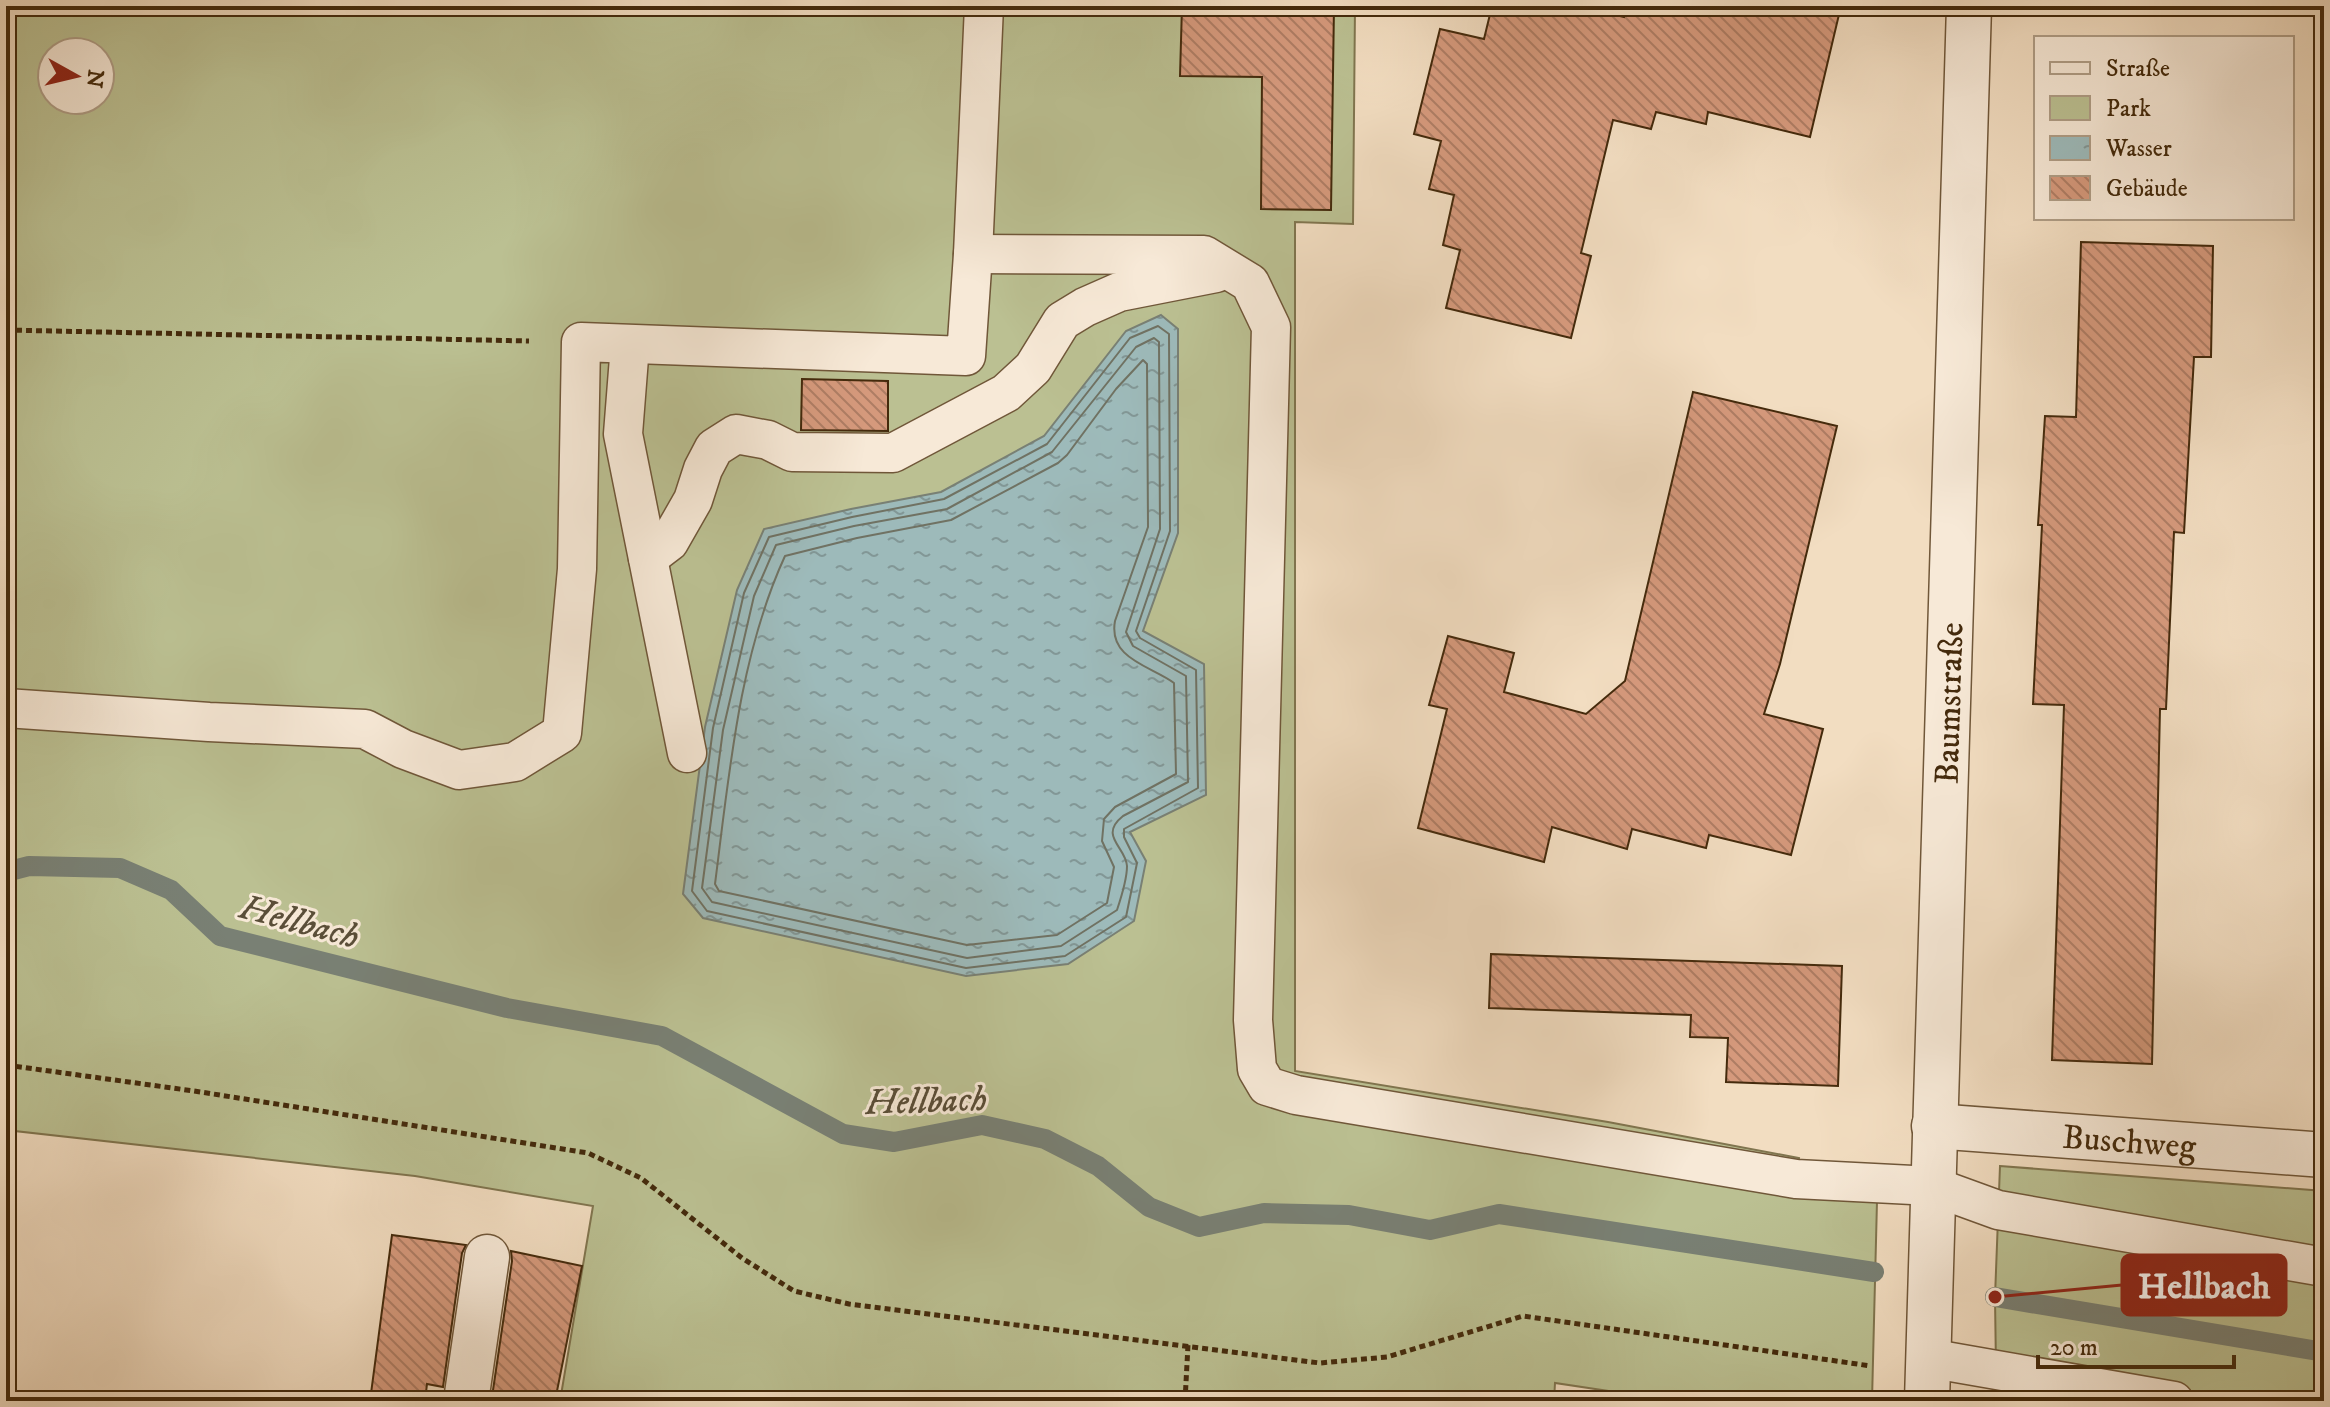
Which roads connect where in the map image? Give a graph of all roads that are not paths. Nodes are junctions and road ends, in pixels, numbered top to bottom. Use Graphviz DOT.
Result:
graph roads {
  1 [pos="984,6"];
  2 [pos="1969,6"];
  3 [pos="973,254"];
  4 [pos="1230,271"];
  5 [pos="630,345"];
  6 [pos="648,558"];
  7 [pos="6,708"];
  8 [pos="687,753"];
  9 [pos="1934,1126"];
  10 [pos="2324,1155"];
  11 [pos="1932,1186"];
  12 [pos="487,1257"];
  13 [pos="2324,1267"];
  14 [pos="1928,1378"];
  15 [pos="466,1401"];
  16 [pos="2174,1401"];
  1 -- 3 [label="lane"];
  2 -- 9 [label="street, Baumstraße"];
  3 -- 4 [label="lane"];
  3 -- 5 [label="lane"];
  4 -- 6 [label="lane"];
  4 -- 11 [label="lane"];
  5 -- 6 [label="lane"];
  5 -- 7 [label="lane"];
  6 -- 8 [label="lane"];
  9 -- 10 [label="street, Buschweg"];
  9 -- 11 [label="street, Baumstraße"];
  11 -- 13 [label="lane"];
  11 -- 14 [label="street, Baumstraße"];
  12 -- 15 [label="street"];
  14 -- 16 [label="lane"];
}
